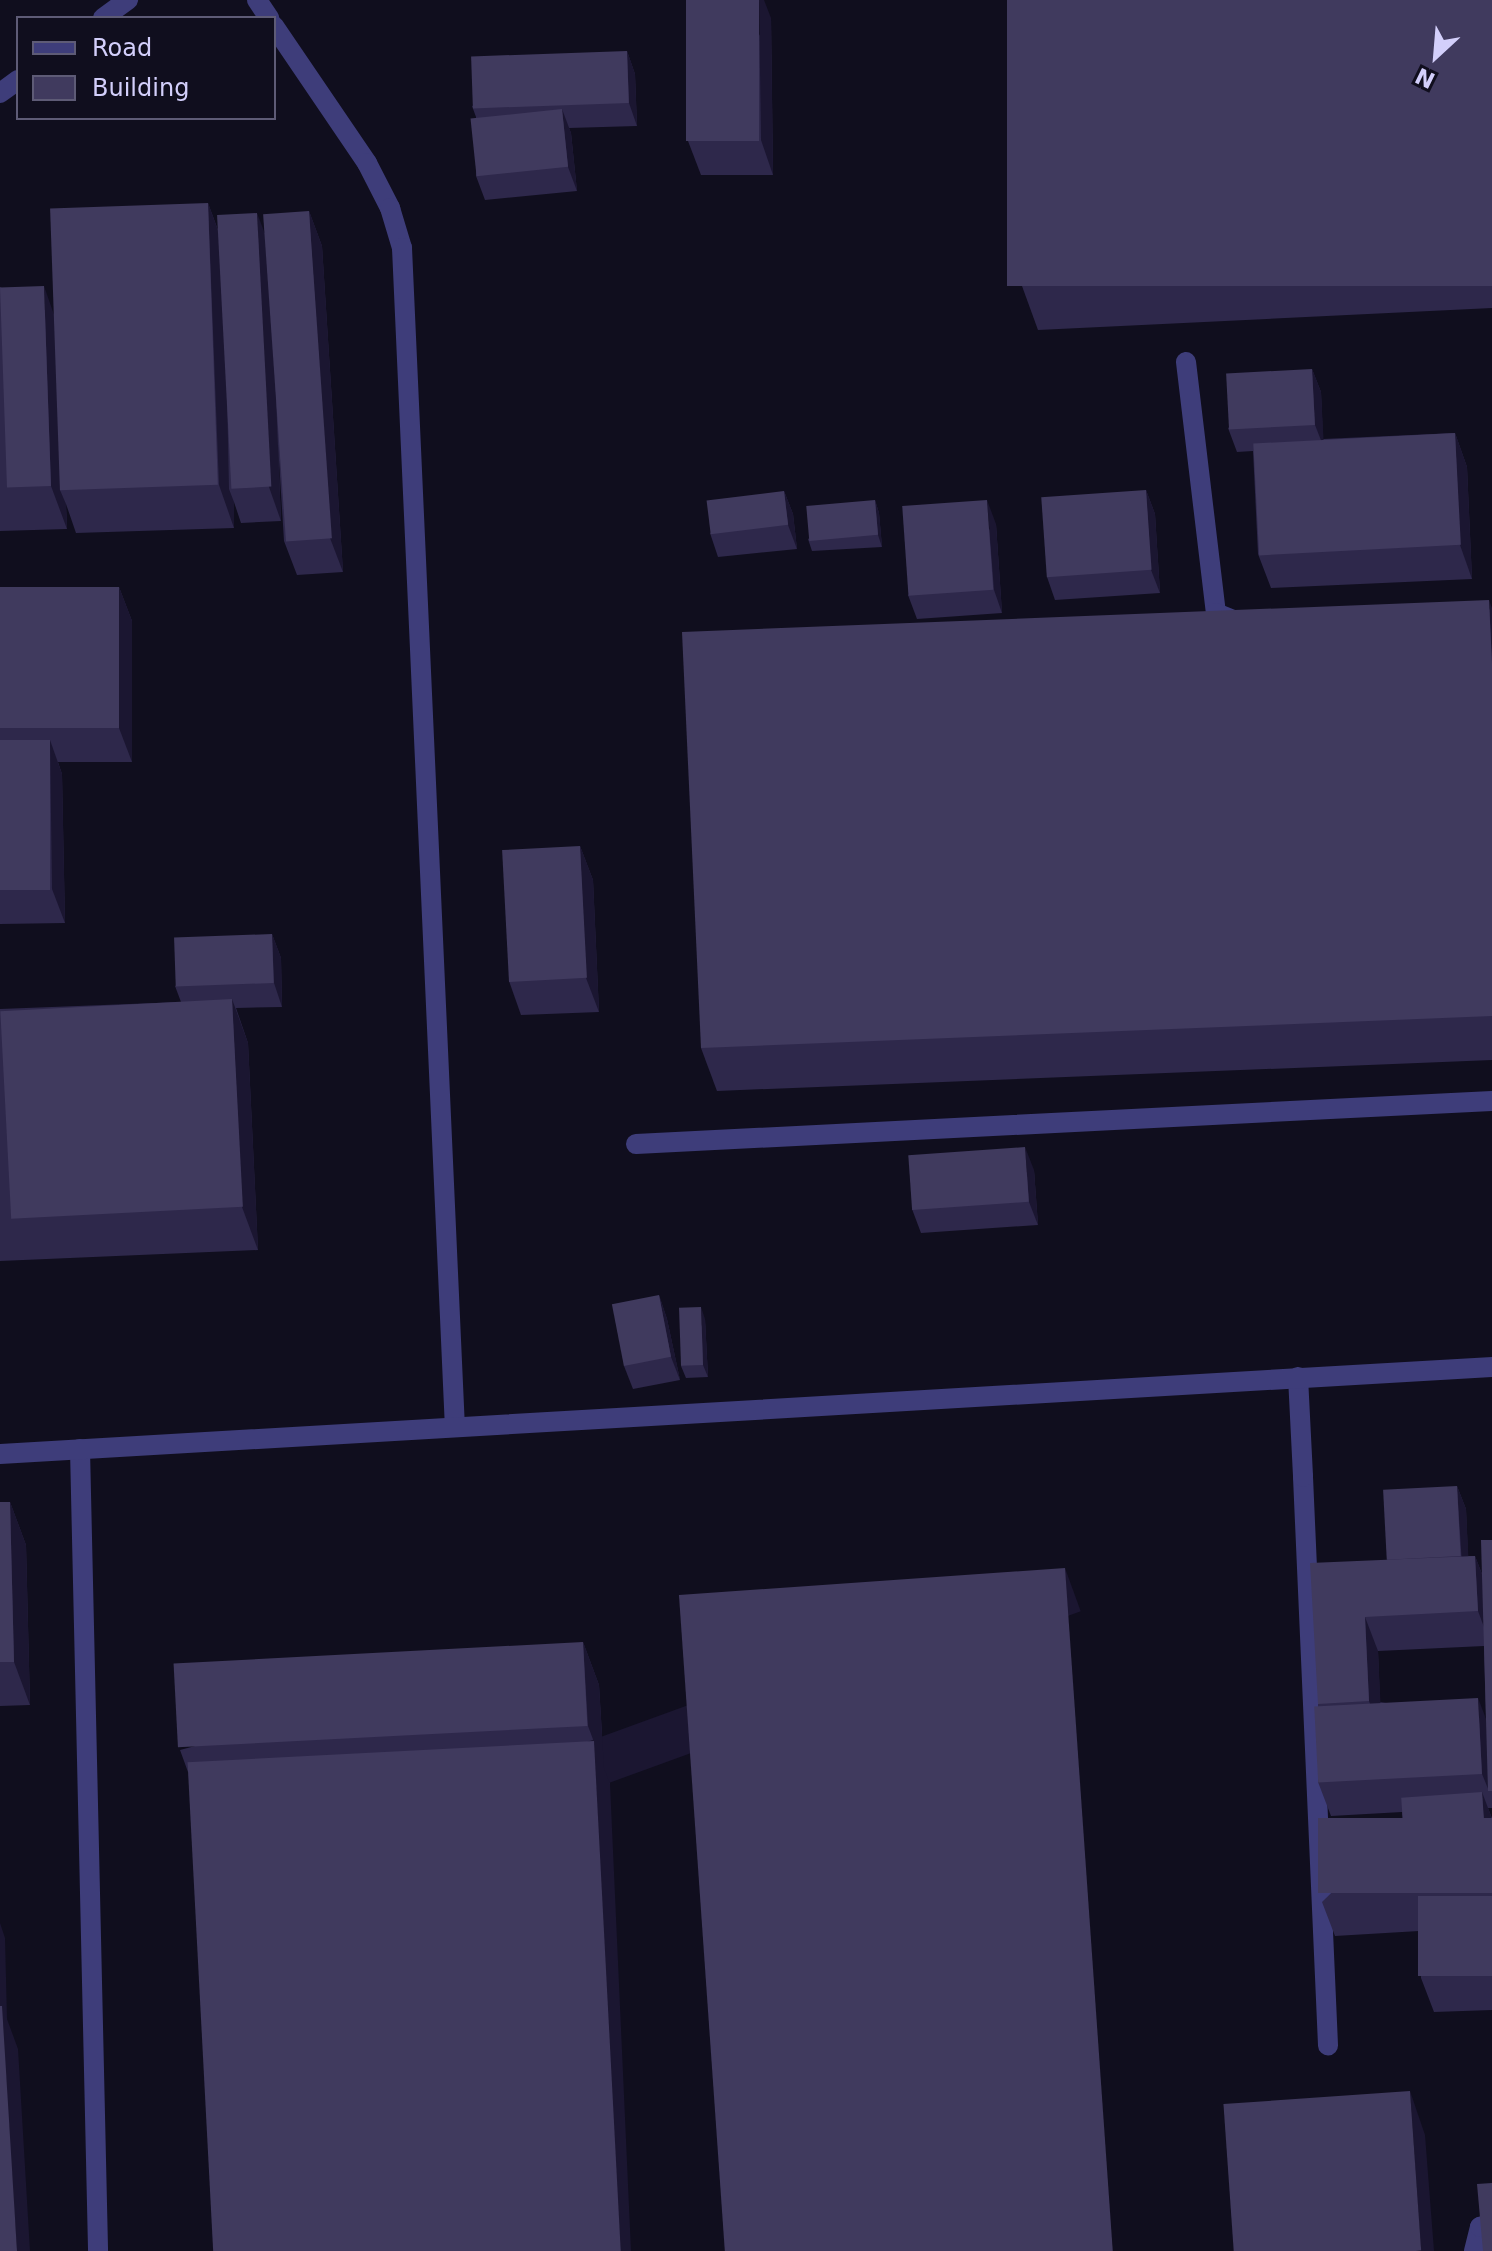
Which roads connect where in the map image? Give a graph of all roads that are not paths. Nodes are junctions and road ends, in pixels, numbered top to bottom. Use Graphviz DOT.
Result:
graph roads {
  1 [pos="128,0"];
  2 [pos="106,16"];
  3 [pos="276,29"];
  4 [pos="1186,362"];
  5 [pos="1260,619"];
  6 [pos="1492,1101"];
  7 [pos="636,1144"];
  8 [pos="1492,1367"];
  9 [pos="1298,1377"];
  10 [pos="455,1427"];
  11 [pos="80,1449"];
  12 [pos="0,1454"];
  13 [pos="1328,2045"];
  14 [pos="1492,2223"];
  15 [pos="98,2251"];
  16 [pos="1474,2251"];
  1 -- 2 [label="street"];
  3 -- 10 [label="street"];
  4 -- 5 [label="street"];
  6 -- 7 [label="street"];
  8 -- 9 [label="street"];
  9 -- 10 [label="street"];
  9 -- 13 [label="street"];
  10 -- 11 [label="street"];
  11 -- 12 [label="street"];
  11 -- 15 [label="street"];
  14 -- 16 [label="street"];
}
